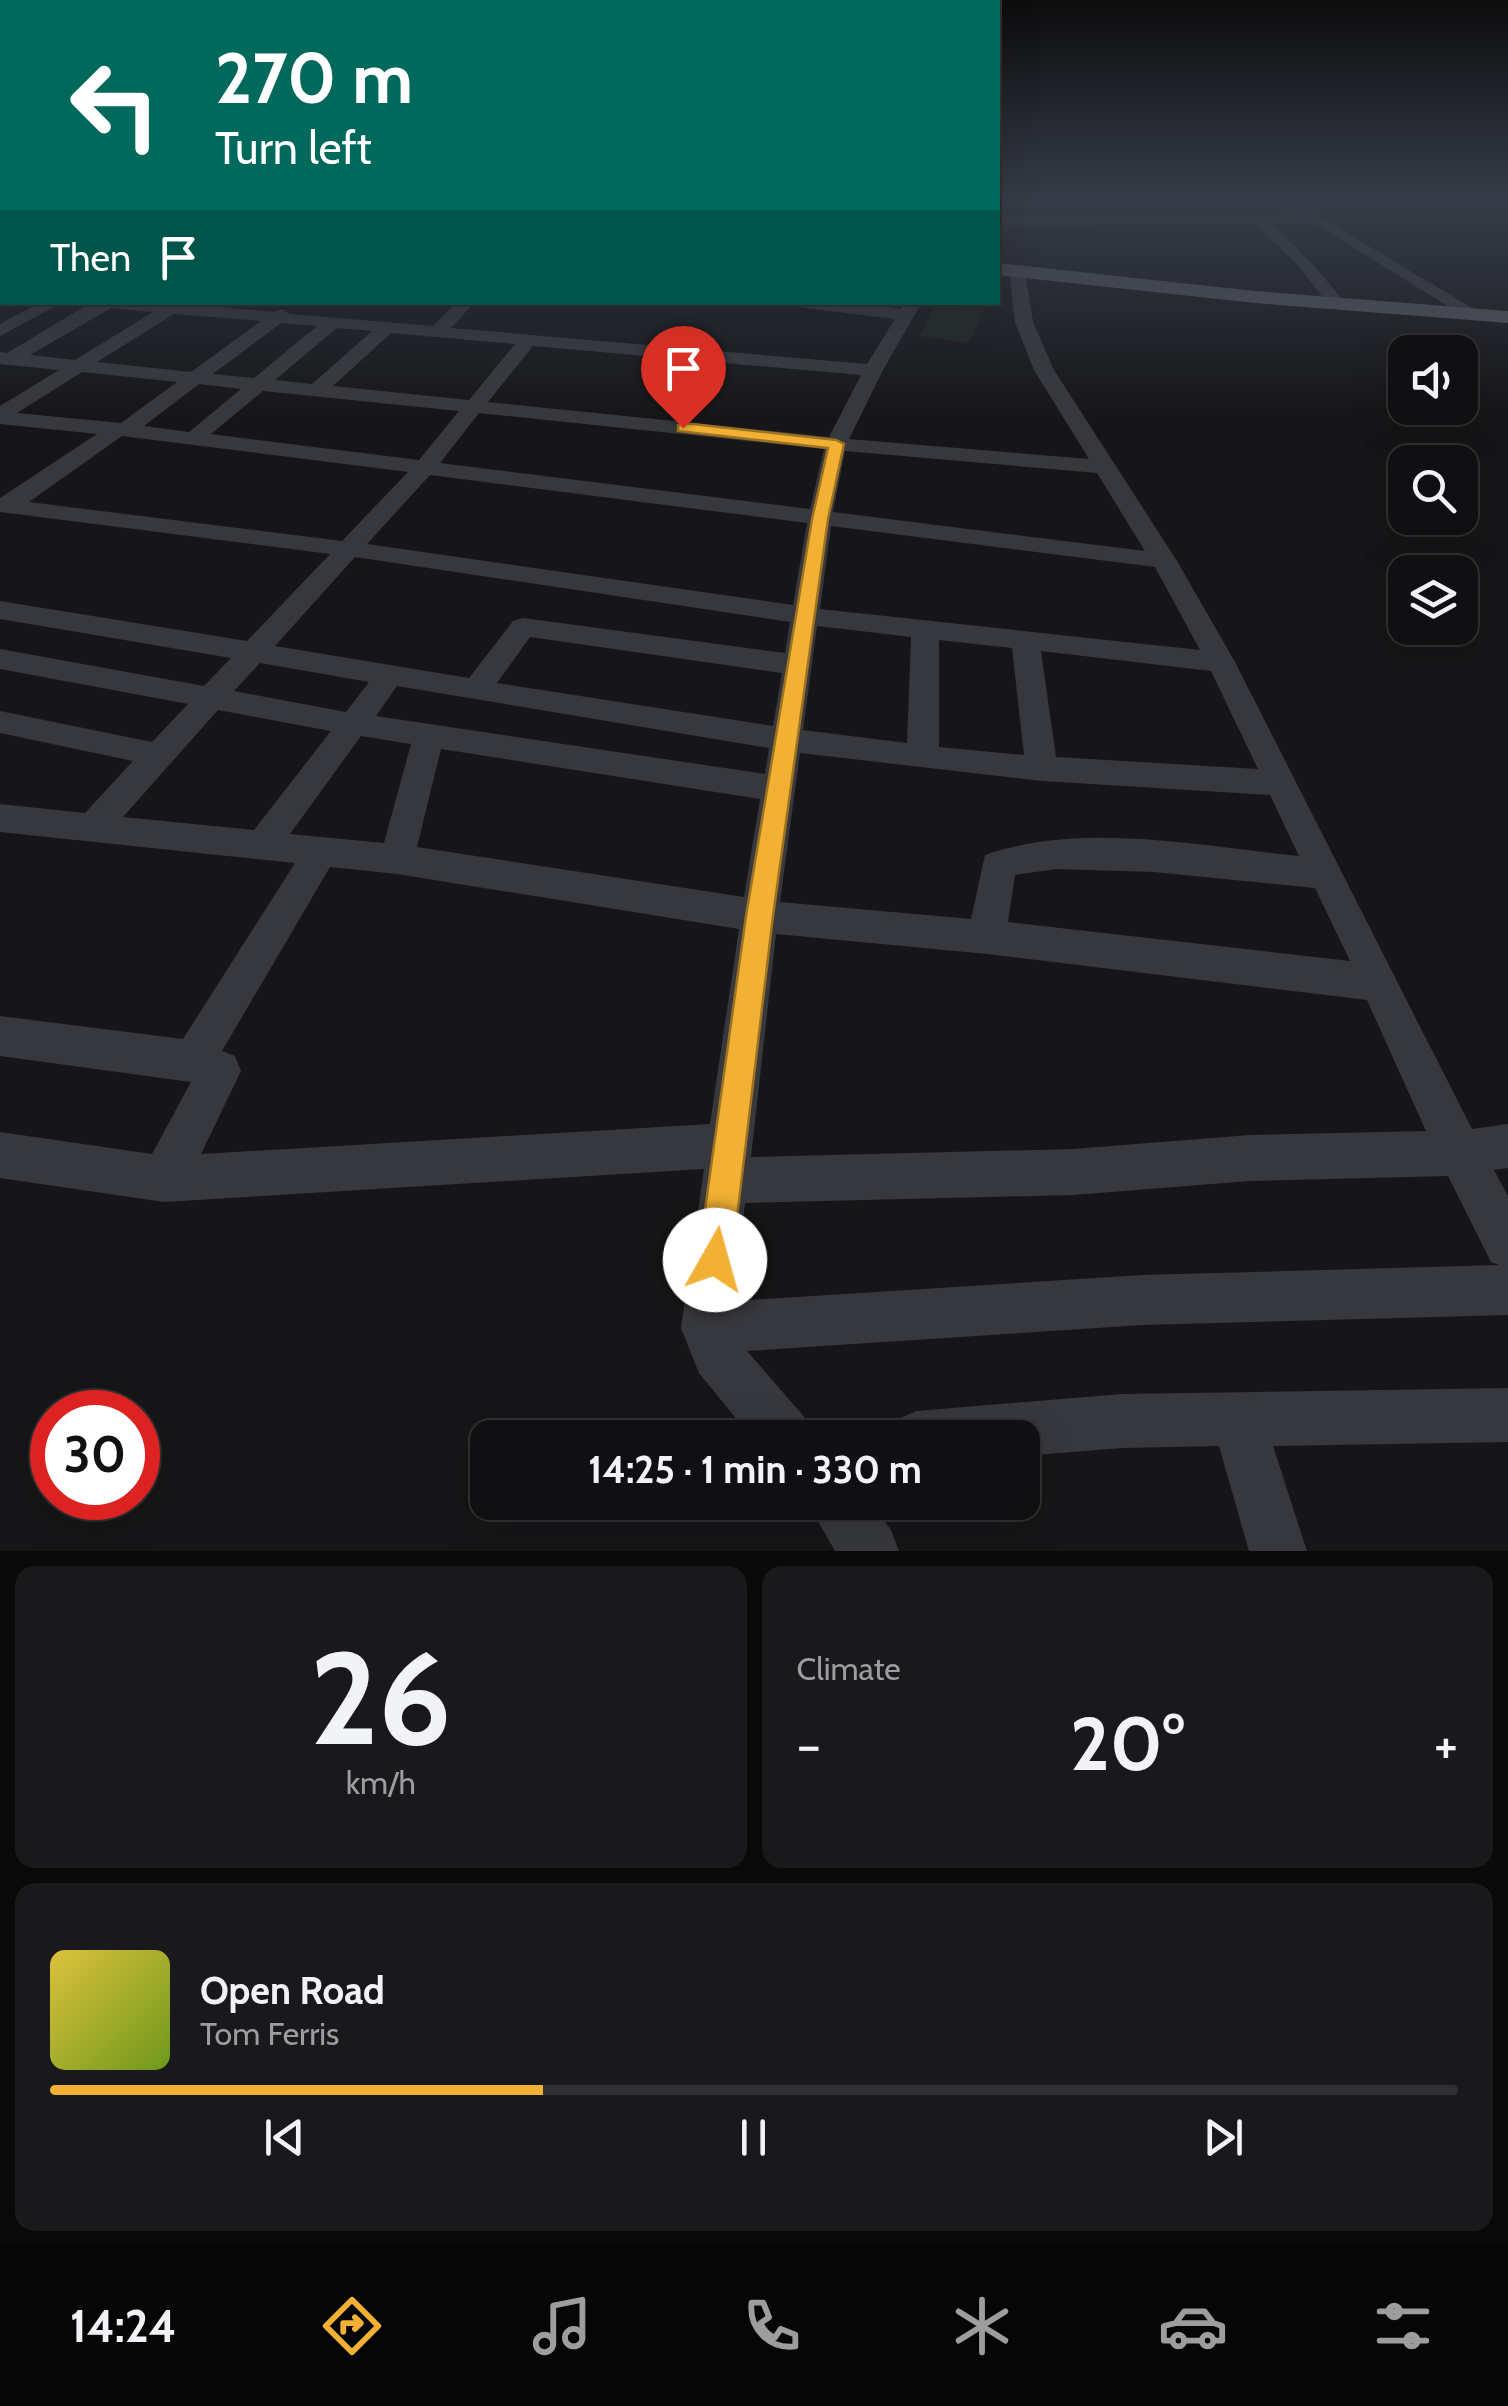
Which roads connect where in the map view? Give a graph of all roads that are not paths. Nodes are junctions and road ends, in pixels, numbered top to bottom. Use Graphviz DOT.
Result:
graph roads {
  1 [pos="1008,272"];
  2 [pos="1030,272"];
  3 [pos="1311,272"];
  4 [pos="1405,272"];
  5 [pos="1337,304"];
  6 [pos="49,305"];
  7 [pos="105,305"];
  8 [pos="129,305"];
  9 [pos="294,305"];
  10 [pos="464,305"];
  11 [pos="840,305"];
  12 [pos="868,305"];
  13 [pos="169,309"];
  14 [pos="910,310"];
  15 [pos="1473,314"];
  16 [pos="1508,317"];
  17 [pos="276,318"];
  18 [pos="332,323"];
  19 [pos="386,328"];
  20 [pos="0,331"];
  21 [pos="437,332"];
  22 [pos="528,340"];
  23 [pos="5,358"];
  24 [pos="80,366"];
  25 [pos="873,370"];
  26 [pos="196,378"];
  27 [pos="256,385"];
  28 [pos="316,390"];
  29 [pos="474,405"];
  30 [pos="0,417"];
  31 [pos="122,430"];
  32 [pos="193,439"];
  33 [pos="836,444"];
  34 [pos="1106,467"];
  35 [pos="424,468"];
  36 [pos="3,506"];
  37 [pos="820,519"];
  38 [pos="348,550"];
  39 [pos="1164,561"];
  40 [pos="0,610"];
  41 [pos="806,616"];
  42 [pos="925,630"];
  43 [pos="1025,641"];
  44 [pos="253,652"];
  45 [pos="0,660"];
  46 [pos="1220,662"];
  47 [pos="798,665"];
  48 [pos="390,675"];
  49 [pos="476,690"];
  50 [pos="212,697"];
  51 [pos="0,722"];
  52 [pos="353,724"];
  53 [pos="429,736"];
  54 [pos="787,738"];
  55 [pos="159,755"];
  56 [pos="922,756"];
  57 [pos="1042,769"];
  58 [pos="1279,782"];
  59 [pos="779,789"];
  60 [pos="0,818"];
  61 [pos="93,827"];
  62 [pos="263,844"];
  63 [pos="321,850"];
  64 [pos="397,859"];
  65 [pos="1325,874"];
  66 [pos="760,916"];
  67 [pos="987,937"];
  68 [pos="1380,983"];
  69 [pos="0,1036"];
  70 [pos="194,1061"];
  71 [pos="1508,1146"];
  72 [pos="1461,1153"];
  73 [pos="0,1156"];
  74 [pos="728,1163"];
  75 [pos="164,1179"];
  76 [pos="1508,1245"];
  77 [pos="1508,1290"];
  78 [pos="706,1328"];
  79 [pos="1508,1415"];
  80 [pos="772,1420"];
  81 [pos="1238,1420"];
  82 [pos="1040,1428"];
  83 [pos="848,1520"];
  84 [pos="870,1551"];
  85 [pos="1278,1551"];
  1 -- 34 [label="street"];
  2 -- 5 [label="main road"];
  3 -- 5 [label="street"];
  4 -- 15 [label="street"];
  5 -- 15 [label="main road"];
  6 -- 20 [label="street"];
  7 -- 23 [label="street"];
  8 -- 13 [label="street"];
  9 -- 17 [label="street"];
  10 -- 21 [label="street"];
  11 -- 14 [label="street"];
  12 -- 14 [label="street"];
  13 -- 17 [label="street"];
  13 -- 24 [label="street"];
  14 -- 25 [label="street"];
  15 -- 16 [label="main road"];
  17 -- 18 [label="street"];
  17 -- 26 [label="street"];
  18 -- 19 [label="street"];
  18 -- 27 [label="street"];
  19 -- 21 [label="street"];
  19 -- 28 [label="street"];
  21 -- 22 [label="street"];
  22 -- 25 [label="street"];
  22 -- 29 [label="street"];
  23 -- 24 [label="street"];
  24 -- 26 [label="street"];
  24 -- 30 [label="street"];
  25 -- 33 [label="street"];
  26 -- 27 [label="street"];
  26 -- 31 [label="street"];
  27 -- 28 [label="street"];
  27 -- 32 [label="street"];
  28 -- 29 [label="street"];
  29 -- 33 [label="street"];
  29 -- 35 [label="street"];
  30 -- 31 [label="street"];
  31 -- 32 [label="street"];
  31 -- 36 [label="street"];
  32 -- 35 [label="street"];
  33 -- 34 [label="street"];
  33 -- 37 [label="street"];
  34 -- 39 [label="street"];
  35 -- 37 [label="street"];
  35 -- 38 [label="street"];
  36 -- 38 [label="street"];
  37 -- 39 [label="street"];
  37 -- 41 [label="street"];
  38 -- 41 [label="street"];
  38 -- 44 [label="street"];
  39 -- 46 [label="street"];
  40 -- 44 [label="street"];
  41 -- 42 [label="street"];
  41 -- 47 [label="street"];
  42 -- 43 [label="street"];
  42 -- 56 [label="street"];
  43 -- 46 [label="street"];
  43 -- 57 [label="street"];
  44 -- 48 [label="street"];
  44 -- 50 [label="street"];
  45 -- 50 [label="street"];
  46 -- 58 [label="street"];
  47 -- 49 [label="street"];
  47 -- 54 [label="street"];
  48 -- 49 [label="street"];
  48 -- 52 [label="street"];
  49 -- 54 [label="street"];
  50 -- 52 [label="street"];
  50 -- 55 [label="street"];
  51 -- 55 [label="street"];
  52 -- 53 [label="street"];
  52 -- 62 [label="street"];
  53 -- 59 [label="street"];
  53 -- 64 [label="street"];
  54 -- 56 [label="street"];
  54 -- 59 [label="street"];
  55 -- 61 [label="street"];
  56 -- 57 [label="street"];
  57 -- 58 [label="street"];
  58 -- 65 [label="street"];
  59 -- 66 [label="street"];
  60 -- 61 [label="street"];
  61 -- 62 [label="street"];
  62 -- 63 [label="street"];
  63 -- 64 [label="street"];
  63 -- 70 [label="street"];
  64 -- 66 [label="street"];
  65 -- 67 [label="street"];
  65 -- 68 [label="street"];
  66 -- 67 [label="street"];
  66 -- 74 [label="street"];
  67 -- 68 [label="street"];
  68 -- 72 [label="street"];
  69 -- 70 [label="street"];
  70 -- 75 [label="street"];
  71 -- 72 [label="street"];
  72 -- 74 [label="street"];
  72 -- 76 [label="street"];
  73 -- 75 [label="street"];
  74 -- 75 [label="street"];
  74 -- 78 [label="street"];
  77 -- 78 [label="street"];
  78 -- 80 [label="street"];
  79 -- 81 [label="street"];
  81 -- 82 [label="street"];
  81 -- 85 [label="street"];
  83 -- 84 [label="street"];
}
